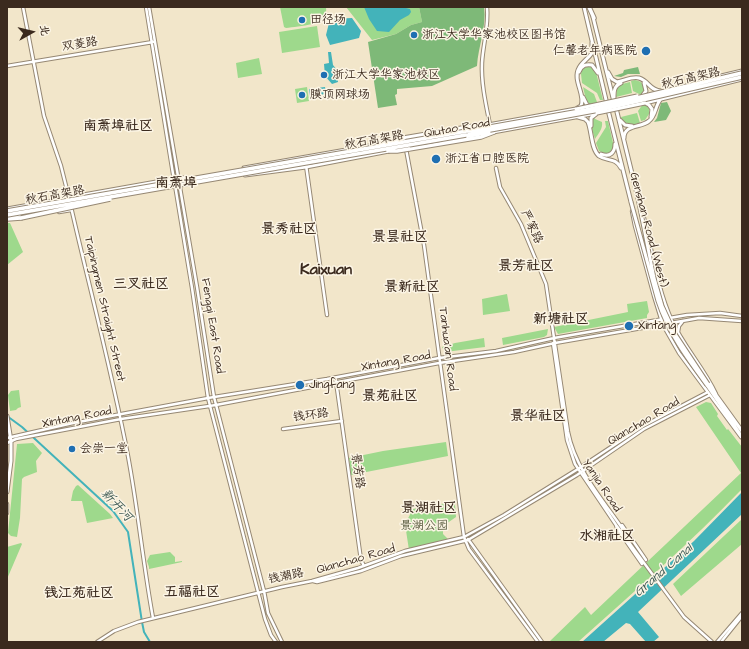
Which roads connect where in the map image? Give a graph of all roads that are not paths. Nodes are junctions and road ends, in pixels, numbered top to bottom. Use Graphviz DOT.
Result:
graph roads {
  1 [pos="23,7"];
  2 [pos="147,7"];
  3 [pos="487,7"];
  4 [pos="584,7"];
  5 [pos="590,7"];
  6 [pos="594,18"];
  7 [pos="154,42"];
  8 [pos="592,42"];
  9 [pos="34,62"];
  10 [pos="605,65"];
  11 [pos="7,66"];
  12 [pos="742,72"];
  13 [pos="742,78"];
  14 [pos="601,79"];
  15 [pos="660,92"];
  16 [pos="643,95"];
  17 [pos="663,98"];
  18 [pos="614,102"];
  19 [pos="645,103"];
  20 [pos="592,106"];
  21 [pos="576,109"];
  22 [pos="617,112"];
  23 [pos="597,113"];
  24 [pos="576,116"];
  25 [pos="490,125"];
  26 [pos="494,132"];
  27 [pos="615,138"];
  28 [pos="404,140"];
  29 [pos="405,148"];
  30 [pos="365,149"];
  31 [pos="377,151"];
  32 [pos="627,153"];
  33 [pos="304,157"];
  34 [pos="306,167"];
  35 [pos="496,168"];
  36 [pos="623,171"];
  37 [pos="211,176"];
  38 [pos="178,180"];
  39 [pos="174,181"];
  40 [pos="179,186"];
  41 [pos="175,187"];
  42 [pos="141,192"];
  43 [pos="79,196"];
  44 [pos="69,198"];
  45 [pos="638,198"];
  46 [pos="631,202"];
  47 [pos="71,208"];
  48 [pos="7,210"];
  49 [pos="7,218"];
  50 [pos="327,315"];
  51 [pos="742,316"];
  52 [pos="670,318"];
  53 [pos="661,319"];
  54 [pos="683,321"];
  55 [pos="742,321"];
  56 [pos="673,322"];
  57 [pos="663,325"];
  58 [pos="679,334"];
  59 [pos="554,338"];
  60 [pos="554,343"];
  61 [pos="440,358"];
  62 [pos="439,363"];
  63 [pos="336,377"];
  64 [pos="336,381"];
  65 [pos="708,384"];
  66 [pos="709,394"];
  67 [pos="717,395"];
  68 [pos="214,397"];
  69 [pos="208,398"];
  70 [pos="210,405"];
  71 [pos="216,405"];
  72 [pos="120,414"];
  73 [pos="7,416"];
  74 [pos="121,419"];
  75 [pos="8,421"];
  76 [pos="342,421"];
  77 [pos="283,429"];
  78 [pos="742,431"];
  79 [pos="8,437"];
  80 [pos="742,437"];
  81 [pos="11,441"];
  82 [pos="7,443"];
  83 [pos="580,469"];
  84 [pos="582,472"];
  85 [pos="7,492"];
  86 [pos="7,504"];
  87 [pos="7,513"];
  88 [pos="616,520"];
  89 [pos="616,525"];
  90 [pos="622,532"];
  91 [pos="464,537"];
  92 [pos="467,540"];
  93 [pos="646,560"];
  94 [pos="642,564"];
  95 [pos="364,566"];
  96 [pos="312,581"];
  97 [pos="264,591"];
  98 [pos="258,592"];
  99 [pos="742,612"];
  100 [pos="742,616"];
  101 [pos="153,618"];
  102 [pos="97,642"];
  103 [pos="276,642"];
  104 [pos="282,642"];
  105 [pos="538,642"];
  106 [pos="542,642"];
  107 [pos="712,642"];
  108 [pos="717,642"];
  109 [pos="721,642"];
  1 -- 9 [label="main road, Taipingmen Straight Street"];
  2 -- 7 [label="main road, Fengqi East Road"];
  3 -- 25 [label="main road"];
  4 -- 8 [label="main road, Genshan Road (West)"];
  5 -- 6 [label="highway"];
  6 -- 10 [label="main road, Genshan Road (West)"];
  7 -- 9 [label="main road, 双菱路"];
  7 -- 38 [label="main road, Fengqi East Road"];
  7 -- 39 [label="main road, Fengqi East Road"];
  8 -- 14 [label="main road, Genshan Road (West)"];
  8 -- 21 [label="main road"];
  9 -- 11 [label="main road, 双菱路"];
  9 -- 44 [label="main road, Taipingmen Straight Street"];
  10 -- 15 [label="main road"];
  10 -- 18 [label="main road, Genshan Road (West)"];
  12 -- 15 [label="main road, Qiutao Road, bridge"];
  12 -- 30 [label="highway, 秋石高架路, bridge"];
  13 -- 17 [label="main road, Qiutao Road, bridge"];
  13 -- 31 [label="highway, 秋石高架路, bridge"];
  14 -- 20 [label="main road"];
  14 -- 27 [label="main road, Genshan Road (West), bridge"];
  15 -- 16 [label="main road, Qiutao Road, bridge"];
  16 -- 18 [label="main road"];
  16 -- 20 [label="main road, Qiutao Road, bridge"];
  17 -- 19 [label="main road, Qiutao Road, bridge"];
  17 -- 32 [label="main road"];
  18 -- 22 [label="main road, Genshan Road (West), bridge"];
  19 -- 22 [label="main road"];
  19 -- 23 [label="main road, Qiutao Road, bridge"];
  20 -- 21 [label="main road, Qiutao Road, bridge"];
  21 -- 25 [label="main road, Qiutao Road, bridge"];
  22 -- 32 [label="main road, Genshan Road (West)"];
  23 -- 24 [label="main road, Qiutao Road, bridge"];
  23 -- 27 [label="main road"];
  24 -- 26 [label="main road, Qiutao Road, bridge"];
  24 -- 36 [label="main road"];
  25 -- 28 [label="main road, Qiutao Road"];
  25 -- 30 [label="highway, bridge"];
  26 -- 29 [label="main road, Qiutao Road"];
  26 -- 31 [label="highway, bridge"];
  27 -- 36 [label="main road, Genshan Road (West)"];
  28 -- 29 [label="main road, Tanhua'an Road"];
  28 -- 33 [label="main road, Qiutao Road"];
  29 -- 34 [label="main road, Qiutao Road"];
  29 -- 61 [label="main road, Tanhua'an Road"];
  30 -- 37 [label="highway, 秋石高架路, bridge"];
  31 -- 42 [label="highway, 秋石高架路, bridge"];
  32 -- 45 [label="main road, Genshan Road (West)"];
  33 -- 34 [label="main road"];
  33 -- 38 [label="main road, Qiutao Road"];
  34 -- 40 [label="main road, Qiutao Road"];
  34 -- 50 [label="main road"];
  35 -- 59 [label="main road, 严家路"];
  36 -- 46 [label="main road, Genshan Road (West)"];
  37 -- 43 [label="highway, bridge"];
  37 -- 48 [label="highway, 秋石高架路, bridge"];
  38 -- 39 [label="main road, Qiutao Road"];
  38 -- 40 [label="main road, Fengqi East Road"];
  39 -- 41 [label="main road, Fengqi East Road"];
  39 -- 43 [label="main road, Qiutao Road"];
  40 -- 41 [label="main road, Qiutao Road"];
  40 -- 68 [label="main road, Fengqi East Road"];
  41 -- 47 [label="main road, Qiutao Road"];
  41 -- 69 [label="main road, Fengqi East Road"];
  42 -- 49 [label="highway, 秋石高架路, bridge"];
  42 -- 49 [label="highway, bridge"];
  43 -- 44 [label="main road, Qiutao Road"];
  44 -- 47 [label="main road, Taipingmen Straight Street"];
  44 -- 48 [label="main road, Qiutao Road"];
  45 -- 52 [label="main road, Genshan Road (West), bridge"];
  45 -- 65 [label="main road, Genshan Road (West), bridge"];
  46 -- 53 [label="main road, Genshan Road (West), bridge"];
  46 -- 65 [label="main road, Genshan Road (West), bridge"];
  47 -- 49 [label="main road, Qiutao Road"];
  47 -- 72 [label="main road, Taipingmen Straight Street"];
  51 -- 52 [label="main road, Xintang Road"];
  52 -- 53 [label="main road, Xintang Road"];
  52 -- 56 [label="main road, Genshan Road (West)"];
  53 -- 57 [label="main road, Genshan Road (West)"];
  53 -- 59 [label="main road, Xintang Road"];
  54 -- 55 [label="main road, Xintang Road"];
  54 -- 56 [label="main road, Xintang Road"];
  54 -- 58 [label="main road"];
  56 -- 57 [label="main road, Xintang Road"];
  56 -- 58 [label="main road, Genshan Road (West)"];
  57 -- 60 [label="main road, Xintang Road"];
  57 -- 66 [label="main road, Genshan Road (West)"];
  58 -- 67 [label="main road, Genshan Road (West)"];
  59 -- 60 [label="main road, 严家路"];
  59 -- 61 [label="main road, Xintang Road"];
  60 -- 62 [label="main road, Xintang Road"];
  60 -- 83 [label="main road, Yanjia Road"];
  61 -- 62 [label="main road, Tanhua'an Road"];
  61 -- 63 [label="main road, Xintang Road"];
  62 -- 64 [label="main road, Xintang Road"];
  62 -- 91 [label="main road, Tanhua'an Road"];
  63 -- 64 [label="main road, 景芳路"];
  63 -- 68 [label="main road, Xintang Road"];
  64 -- 71 [label="main road, Xintang Road"];
  64 -- 76 [label="main road, 景芳路"];
  65 -- 67 [label="main road, Genshan Road (West)"];
  65 -- 80 [label="main road, Genshan Road (West)"];
  66 -- 80 [label="main road, Genshan Road (West)"];
  66 -- 83 [label="main road, Qianchao Road"];
  66 -- 84 [label="main road, Qianchao Road"];
  67 -- 78 [label="main road, Genshan Road (West)"];
  68 -- 69 [label="main road, Xintang Road"];
  68 -- 71 [label="main road, Fengqi East Road"];
  69 -- 70 [label="main road, Fengqi East Road"];
  69 -- 72 [label="main road, Xintang Road"];
  70 -- 71 [label="main road, Xintang Road"];
  70 -- 74 [label="main road, Xintang Road"];
  70 -- 98 [label="main road, Fengqi East Road"];
  71 -- 97 [label="main road, Fengqi East Road"];
  72 -- 74 [label="main road, Taipingmen Straight Street"];
  72 -- 79 [label="main road, Xintang Road"];
  73 -- 75 [label="main road"];
  74 -- 81 [label="main road, Xintang Road"];
  74 -- 101 [label="main road, Taipingmen Straight Street"];
  75 -- 79 [label="main road"];
  76 -- 77 [label="main road, 钱环路"];
  76 -- 95 [label="main road, 景芳路"];
  79 -- 81 [label="main road"];
  81 -- 82 [label="main road, Xintang Road"];
  81 -- 85 [label="main road"];
  83 -- 84 [label="main road, Yanjia Road"];
  83 -- 91 [label="main road, Qianchao Road"];
  84 -- 88 [label="main road, Yanjia Road"];
  84 -- 89 [label="main road, Yanjia Road"];
  84 -- 92 [label="main road, Qianchao Road"];
  86 -- 87 [label="main road"];
  88 -- 90 [label="main road, Yanjia Road"];
  88 -- 93 [label="main road, Yanjia Road"];
  89 -- 90 [label="main road, Yanjia Road"];
  89 -- 94 [label="main road, Yanjia Road"];
  90 -- 107 [label="main road, Yanjia Road"];
  91 -- 92 [label="main road, Tanhua'an Road"];
  91 -- 95 [label="main road, Qianchao Road"];
  92 -- 96 [label="main road, Qianchao Road"];
  92 -- 105 [label="main road, Tanhua'an Road"];
  92 -- 106 [label="main road, Tanhua'an Road"];
  95 -- 96 [label="main road, Qianchao Road"];
  96 -- 97 [label="main road, 钱潮路"];
  97 -- 98 [label="main road"];
  97 -- 104 [label="main road, Fengqi East Road"];
  98 -- 101 [label="main road"];
  98 -- 103 [label="main road, Fengqi East Road"];
  99 -- 108 [label="main road"];
  100 -- 109 [label="main road"];
  101 -- 102 [label="main road"];
}
